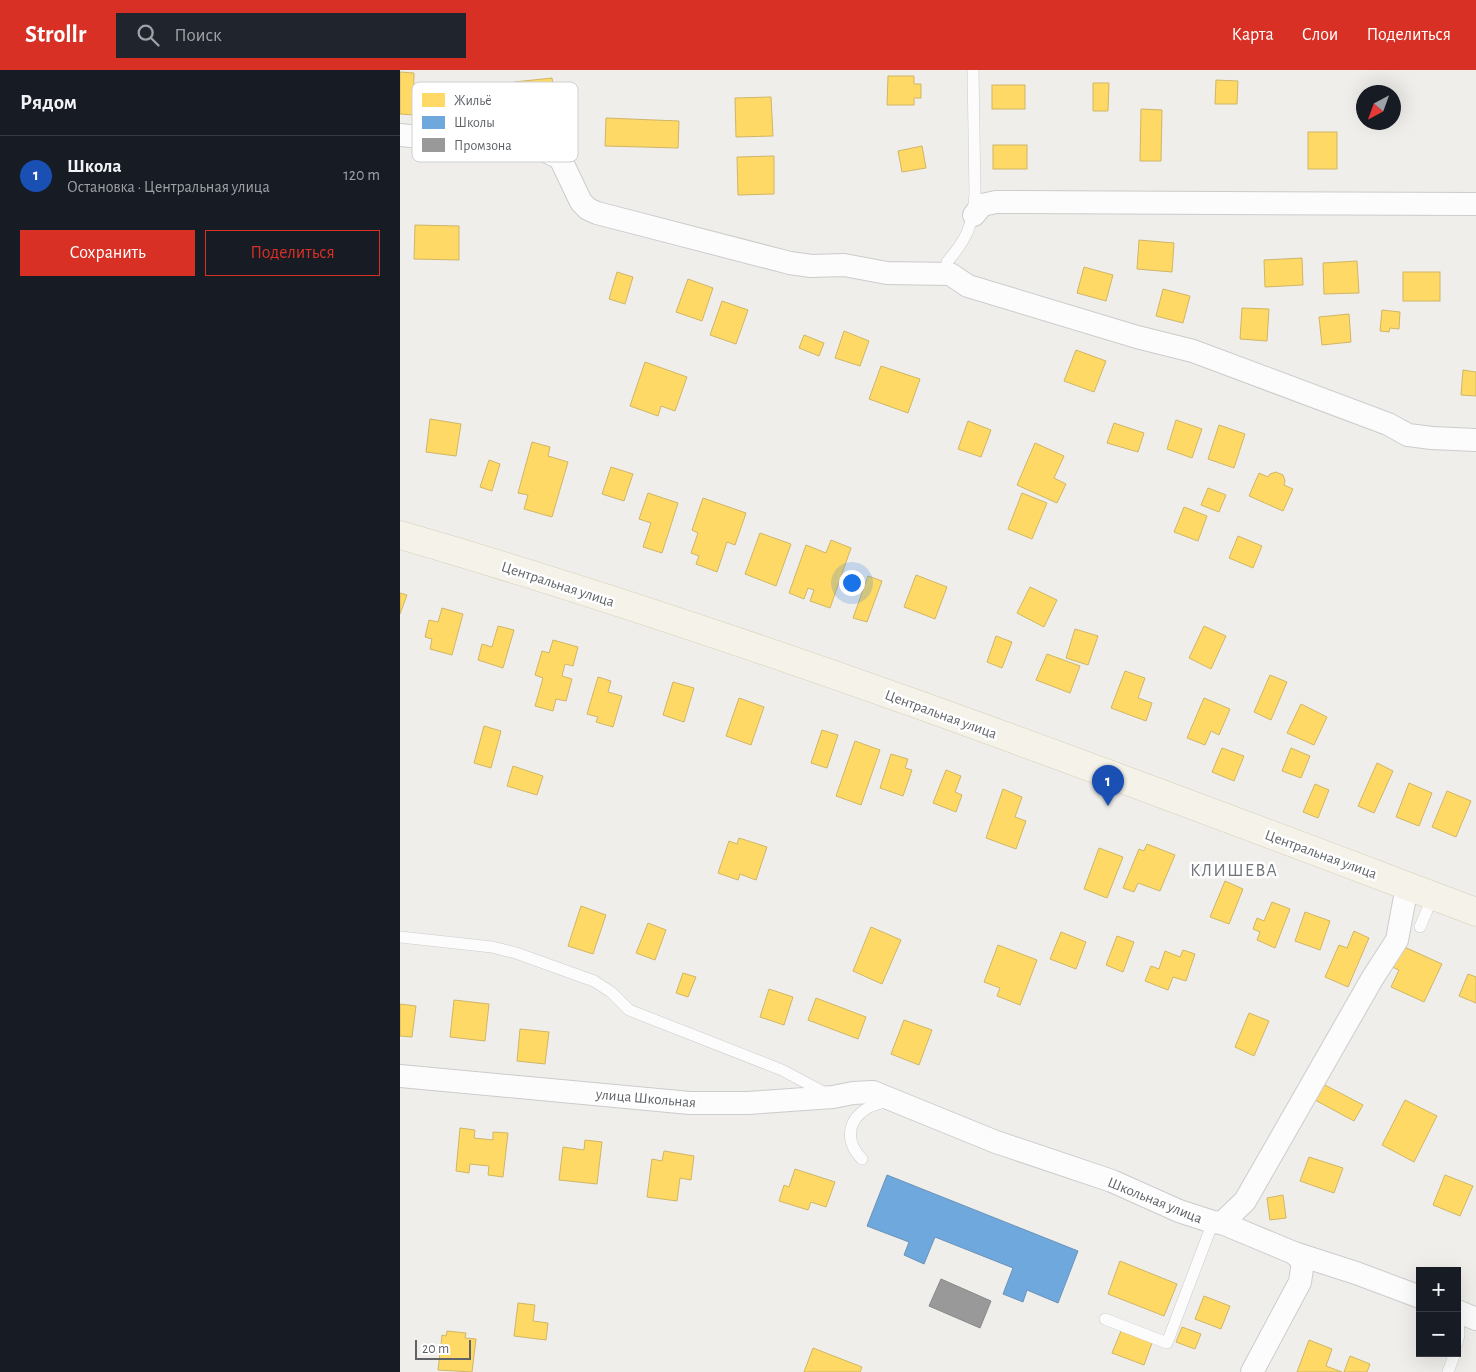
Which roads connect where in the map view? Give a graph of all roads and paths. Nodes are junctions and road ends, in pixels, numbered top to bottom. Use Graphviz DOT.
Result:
graph roads {
  1 [pos="973,70"];
  2 [pos="562,162"];
  3 [pos="1476,204"];
  4 [pos="974,215"];
  5 [pos="950,274"];
  6 [pos="1476,440"];
  7 [pos="400,536"];
  8 [pos="1407,886"];
  9 [pos="1433,896"];
  10 [pos="1476,912"];
  11 [pos="1420,927"];
  12 [pos="400,937"];
  13 [pos="400,1076"];
  14 [pos="833,1097"];
  15 [pos="892,1099"];
  16 [pos="862,1159"];
  17 [pos="1218,1223"];
  18 [pos="1294,1253"];
  19 [pos="1416,1296"];
  20 [pos="1464,1314"];
  21 [pos="1105,1319"];
  22 [pos="1461,1327"];
  23 [pos="1454,1357"];
  24 [pos="1255,1369"];
  25 [pos="1448,1372"];
  1 -- 4 [label="lane"];
  2 -- 5 [label="street"];
  3 -- 4 [label="street"];
  4 -- 5 [label="lane"];
  5 -- 6 [label="street"];
  7 -- 8 [label="main road, Центральная улица"];
  8 -- 9 [label="main road, Центральная улица"];
  8 -- 17 [label="street"];
  9 -- 10 [label="main road, Центральная улица"];
  9 -- 11 [label="lane"];
  12 -- 14 [label="lane"];
  13 -- 14 [label="street, улица Школьная"];
  14 -- 15 [label="street, улица Школьная"];
  15 -- 16 [label="lane"];
  15 -- 17 [label="street, Школьная улица"];
  17 -- 18 [label="street, Школьная улица"];
  17 -- 21 [label="lane"];
  18 -- 19 [label="street, Школьная улица"];
  18 -- 24 [label="street"];
  20 -- 22 [label="lane"];
  23 -- 25 [label="lane"];
}
